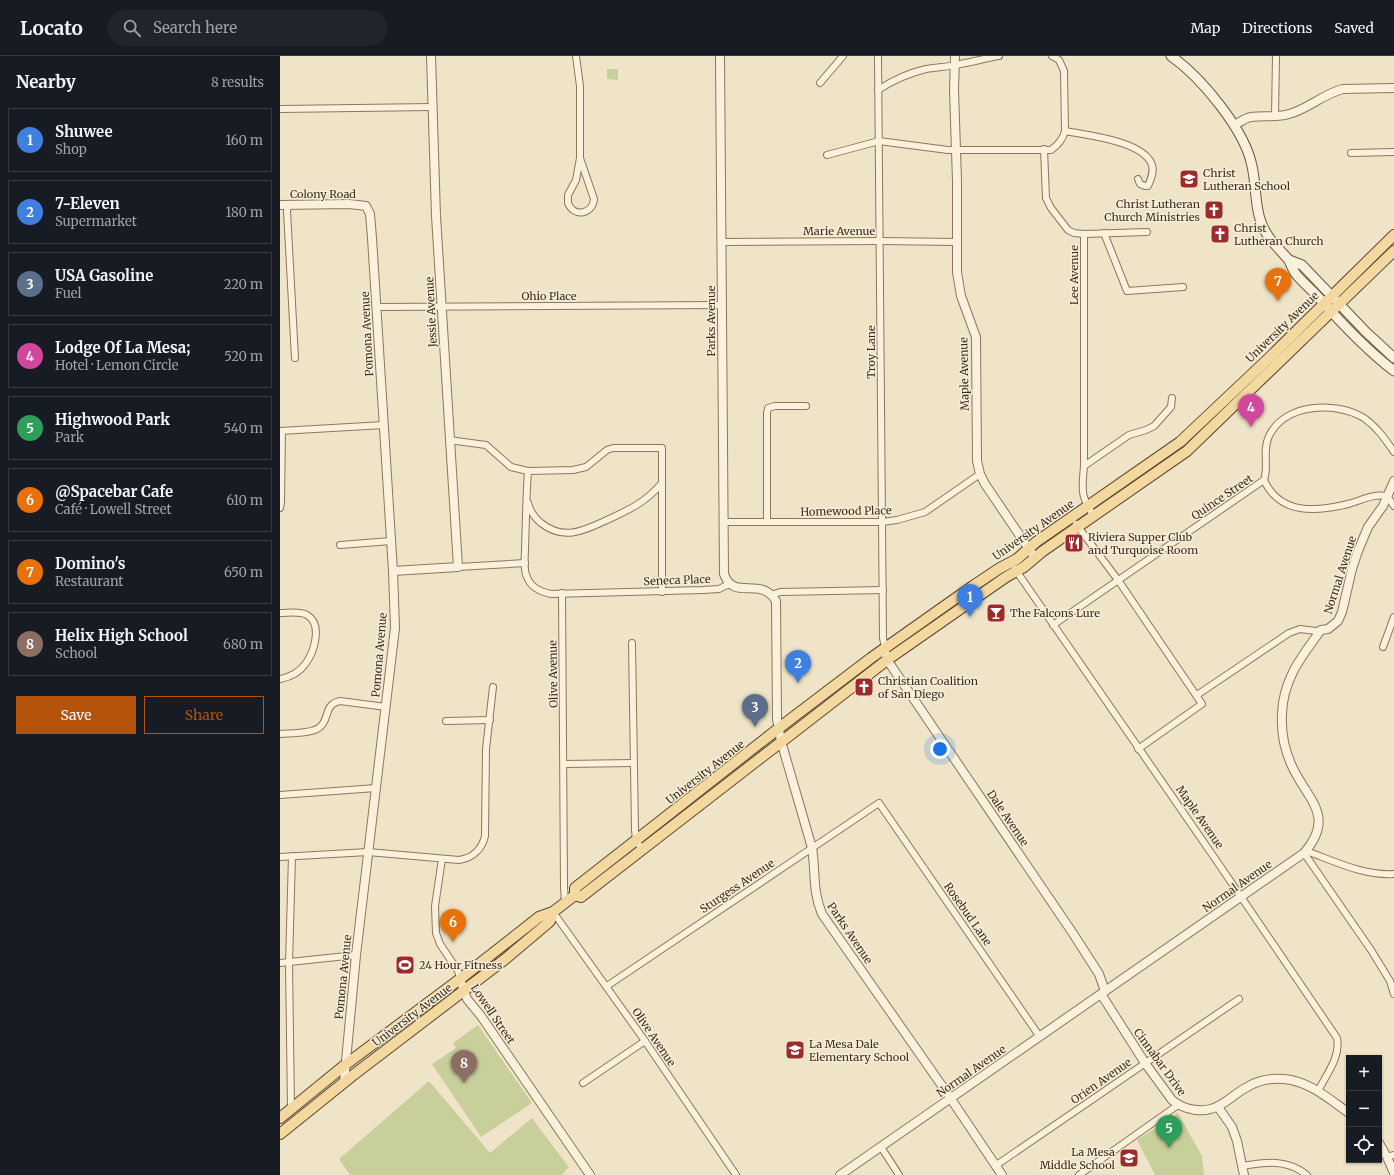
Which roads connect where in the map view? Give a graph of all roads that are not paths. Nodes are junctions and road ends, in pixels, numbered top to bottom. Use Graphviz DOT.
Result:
graph roads {
  1 [pos="431,56"];
  2 [pos="576,56"];
  3 [pos="720,56"];
  4 [pos="843,56"];
  5 [pos="878,56"];
  6 [pos="955,56"];
  7 [pos="1000,56"];
  8 [pos="1052,56"];
  9 [pos="1276,56"];
  10 [pos="1176,58"];
  11 [pos="955,66"];
  12 [pos="820,83"];
  13 [pos="1394,88"];
  14 [pos="878,90"];
  15 [pos="432,107"];
  16 [pos="280,109"];
  17 [pos="1275,116"];
  18 [pos="1235,125"];
  19 [pos="1065,131"];
  20 [pos="878,142"];
  21 [pos="1044,149"];
  22 [pos="956,150"];
  23 [pos="1351,152"];
  24 [pos="1394,152"];
  25 [pos="826,155"];
  26 [pos="580,158"];
  27 [pos="1138,179"];
  28 [pos="284,205"];
  29 [pos="366,206"];
  30 [pos="1147,232"];
  31 [pos="1104,233"];
  32 [pos="1084,234"];
  33 [pos="1394,235"];
  34 [pos="880,241"];
  35 [pos="722,242"];
  36 [pos="958,242"];
  37 [pos="1394,251"];
  38 [pos="1289,260"];
  39 [pos="1183,287"];
  40 [pos="1331,296"];
  41 [pos="1324,304"];
  42 [pos="1339,304"];
  43 [pos="722,305"];
  44 [pos="377,307"];
  45 [pos="441,307"];
  46 [pos="1331,312"];
  47 [pos="295,358"];
  48 [pos="1394,358"];
  49 [pos="1394,371"];
  50 [pos="1172,398"];
  51 [pos="806,406"];
  52 [pos="384,425"];
  53 [pos="281,431"];
  54 [pos="449,440"];
  55 [pos="1394,452"];
  56 [pos="1084,466"];
  57 [pos="528,471"];
  58 [pos="980,474"];
  59 [pos="1264,480"];
  60 [pos="1394,481"];
  61 [pos="662,482"];
  62 [pos="1387,496"];
  63 [pos="526,500"];
  64 [pos="1394,506"];
  65 [pos="1088,507"];
  66 [pos="280,508"];
  67 [pos="1094,516"];
  68 [pos="1072,517"];
  69 [pos="724,522"];
  70 [pos="767,522"];
  71 [pos="882,522"];
  72 [pos="1078,526"];
  73 [pos="391,541"];
  74 [pos="340,544"];
  75 [pos="1028,549"];
  76 [pos="1035,558"];
  77 [pos="1010,562"];
  78 [pos="525,563"];
  79 [pos="458,567"];
  80 [pos="393,571"];
  81 [pos="1017,572"];
  82 [pos="1118,580"];
  83 [pos="729,584"];
  84 [pos="883,590"];
  85 [pos="662,592"];
  86 [pos="562,593"];
  87 [pos="772,595"];
  88 [pos="280,613"];
  89 [pos="1394,617"];
  90 [pos="1053,624"];
  91 [pos="1321,630"];
  92 [pos="632,644"];
  93 [pos="1383,647"];
  94 [pos="885,648"];
  95 [pos="887,660"];
  96 [pos="280,679"];
  97 [pos="493,687"];
  98 [pos="1197,695"];
  99 [pos="386,707"];
  100 [pos="490,720"];
  101 [pos="446,721"];
  102 [pos="779,728"];
  103 [pos="280,734"];
  104 [pos="781,741"];
  105 [pos="1138,749"];
  106 [pos="633,763"];
  107 [pos="564,764"];
  108 [pos="376,788"];
  109 [pos="280,795"];
  110 [pos="879,803"];
  111 [pos="636,840"];
  112 [pos="812,848"];
  113 [pos="642,850"];
  114 [pos="368,852"];
  115 [pos="1305,852"];
  116 [pos="292,856"];
  117 [pos="280,857"];
  118 [pos="442,859"];
  119 [pos="1394,874"];
  120 [pos="575,895"];
  121 [pos="1240,897"];
  122 [pos="565,902"];
  123 [pos="553,912"];
  124 [pos="356,955"];
  125 [pos="289,963"];
  126 [pos="280,964"];
  127 [pos="460,980"];
  128 [pos="607,986"];
  129 [pos="463,991"];
  130 [pos="1103,993"];
  131 [pos="1394,994"];
  132 [pos="1238,999"];
  133 [pos="1040,1037"];
  134 [pos="645,1041"];
  135 [pos="1145,1063"];
  136 [pos="345,1065"];
  137 [pos="344,1082"];
  138 [pos="583,1083"];
  139 [pos="1318,1092"];
  140 [pos="950,1099"];
  141 [pos="1178,1105"];
  142 [pos="1218,1107"];
  143 [pos="291,1108"];
  144 [pos="1346,1111"];
  145 [pos="280,1118"];
  146 [pos="280,1134"];
  147 [pos="1382,1146"];
  148 [pos="880,1147"];
  149 [pos="1391,1156"];
  150 [pos="995,1166"];
  151 [pos="1242,1166"];
  152 [pos="1394,1173"];
  153 [pos="590,1175"];
  154 [pos="736,1175"];
  155 [pos="840,1175"];
  156 [pos="899,1175"];
  157 [pos="1002,1175"];
  158 [pos="1079,1175"];
  159 [pos="1244,1175"];
  160 [pos="1307,1175"];
  1 -- 15 [label="street, Jessie Avenue"];
  2 -- 26 [label="street"];
  3 -- 35 [label="street, Parks Avenue"];
  4 -- 12 [label="street"];
  5 -- 14 [label="street, Troy Lane"];
  6 -- 11 [label="street, Maple Avenue"];
  7 -- 11 [label="street"];
  8 -- 19 [label="street"];
  9 -- 17 [label="street"];
  10 -- 18 [label="main road"];
  11 -- 14 [label="street"];
  11 -- 22 [label="street, Maple Avenue"];
  13 -- 17 [label="street"];
  14 -- 20 [label="street, Troy Lane"];
  15 -- 16 [label="street"];
  15 -- 45 [label="street, Jessie Avenue"];
  17 -- 18 [label="street"];
  18 -- 38 [label="main road"];
  19 -- 21 [label="street"];
  19 -- 27 [label="street"];
  20 -- 22 [label="street"];
  20 -- 25 [label="street"];
  20 -- 34 [label="street, Troy Lane"];
  21 -- 22 [label="street"];
  21 -- 32 [label="street, Lee Avenue"];
  22 -- 36 [label="street, Maple Avenue"];
  23 -- 24 [label="street"];
  26 -- 26 [label="street"];
  28 -- 29 [label="street, Colony Road"];
  28 -- 47 [label="street"];
  29 -- 44 [label="street, Pomona Avenue"];
  30 -- 31 [label="street"];
  31 -- 32 [label="street"];
  31 -- 39 [label="street"];
  32 -- 56 [label="street, Lee Avenue"];
  33 -- 40 [label="main road, University Avenue"];
  34 -- 35 [label="street, Marie Avenue"];
  34 -- 36 [label="street, Marie Avenue"];
  34 -- 71 [label="street, Troy Lane"];
  35 -- 43 [label="street, Parks Avenue"];
  36 -- 58 [label="street, Maple Avenue"];
  37 -- 42 [label="main road, University Avenue"];
  38 -- 40 [label="main road"];
  38 -- 41 [label="main road"];
  40 -- 41 [label="main road, University Avenue"];
  40 -- 42 [label="main road"];
  41 -- 46 [label="main road"];
  41 -- 65 [label="main road, University Avenue"];
  42 -- 46 [label="main road, University Avenue"];
  42 -- 48 [label="main road"];
  43 -- 45 [label="street, Ohio Place"];
  43 -- 69 [label="street, Parks Avenue"];
  44 -- 45 [label="street, Ohio Place"];
  44 -- 52 [label="street, Pomona Avenue"];
  45 -- 54 [label="street, Jessie Avenue"];
  46 -- 49 [label="main road"];
  46 -- 67 [label="main road, University Avenue"];
  50 -- 56 [label="street"];
  51 -- 70 [label="street"];
  52 -- 53 [label="street"];
  52 -- 73 [label="street, Pomona Avenue"];
  53 -- 66 [label="street"];
  54 -- 57 [label="street"];
  54 -- 79 [label="street, Jessie Avenue"];
  55 -- 59 [label="street"];
  56 -- 65 [label="street, Lee Avenue"];
  57 -- 61 [label="street"];
  57 -- 63 [label="street"];
  58 -- 71 [label="street, Homewood Place"];
  58 -- 75 [label="street, Maple Avenue"];
  59 -- 62 [label="street"];
  59 -- 82 [label="street, Quince Street"];
  60 -- 62 [label="street, Normal Avenue"];
  61 -- 63 [label="street"];
  61 -- 85 [label="street"];
  62 -- 64 [label="street"];
  62 -- 91 [label="street, Normal Avenue"];
  63 -- 78 [label="street"];
  65 -- 67 [label="street, Lee Avenue"];
  65 -- 68 [label="main road, University Avenue"];
  67 -- 72 [label="main road, University Avenue"];
  68 -- 72 [label="street"];
  68 -- 75 [label="main road, University Avenue"];
  69 -- 70 [label="street, Homewood Place"];
  69 -- 83 [label="street, Parks Avenue"];
  70 -- 71 [label="street, Homewood Place"];
  71 -- 84 [label="street, Troy Lane"];
  72 -- 76 [label="main road, University Avenue"];
  72 -- 82 [label="street"];
  73 -- 74 [label="street"];
  73 -- 80 [label="street, Pomona Avenue"];
  75 -- 76 [label="street, Maple Avenue"];
  75 -- 77 [label="main road, University Avenue"];
  76 -- 81 [label="main road, University Avenue"];
  77 -- 81 [label="street, Maple Avenue"];
  77 -- 94 [label="main road, University Avenue"];
  78 -- 79 [label="street"];
  78 -- 86 [label="street"];
  79 -- 80 [label="street"];
  80 -- 99 [label="street, Pomona Avenue"];
  81 -- 90 [label="street, Maple Avenue"];
  81 -- 95 [label="main road, University Avenue"];
  82 -- 90 [label="street, Quince Street"];
  82 -- 98 [label="street"];
  83 -- 85 [label="street, Seneca Place"];
  83 -- 87 [label="street, Seneca Place"];
  84 -- 87 [label="street"];
  84 -- 94 [label="street, Troy Lane"];
  85 -- 86 [label="street, Seneca Place"];
  86 -- 107 [label="street, Olive Avenue"];
  87 -- 102 [label="street, Parks Avenue"];
  88 -- 96 [label="street"];
  89 -- 93 [label="street"];
  90 -- 105 [label="street, Maple Avenue"];
  91 -- 98 [label="street"];
  91 -- 115 [label="street, Normal Avenue"];
  92 -- 106 [label="street"];
  94 -- 95 [label="street"];
  94 -- 102 [label="main road, University Avenue"];
  95 -- 104 [label="main road, University Avenue"];
  95 -- 130 [label="street, Dale Avenue"];
  97 -- 100 [label="street"];
  98 -- 105 [label="street"];
  99 -- 103 [label="street"];
  99 -- 108 [label="street, Pomona Avenue"];
  100 -- 101 [label="street"];
  100 -- 118 [label="street"];
  102 -- 104 [label="street, Parks Avenue"];
  102 -- 111 [label="main road, University Avenue"];
  104 -- 112 [label="street, Parks Avenue"];
  104 -- 113 [label="main road, University Avenue"];
  105 -- 121 [label="street, Maple Avenue"];
  106 -- 107 [label="street"];
  106 -- 111 [label="street"];
  107 -- 122 [label="street, Olive Avenue"];
  108 -- 109 [label="street"];
  108 -- 114 [label="street, Pomona Avenue"];
  110 -- 112 [label="street, Sturgess Avenue"];
  110 -- 133 [label="street, Rosebud Lane"];
  111 -- 113 [label="street"];
  111 -- 120 [label="main road, University Avenue"];
  112 -- 128 [label="street, Sturgess Avenue"];
  112 -- 140 [label="street, Parks Avenue"];
  113 -- 120 [label="main road, University Avenue"];
  114 -- 116 [label="street"];
  114 -- 118 [label="street"];
  114 -- 124 [label="street, Pomona Avenue"];
  115 -- 119 [label="street"];
  115 -- 121 [label="street, Normal Avenue"];
  115 -- 131 [label="street"];
  116 -- 117 [label="street"];
  116 -- 125 [label="street"];
  118 -- 127 [label="street, Lowell Street"];
  120 -- 122 [label="main road, University Avenue"];
  121 -- 130 [label="street, Normal Avenue"];
  121 -- 139 [label="street, Maple Avenue"];
  122 -- 123 [label="main road, University Avenue"];
  123 -- 127 [label="main road, University Avenue"];
  123 -- 128 [label="street, Olive Avenue"];
  123 -- 129 [label="main road, University Avenue"];
  124 -- 125 [label="street"];
  124 -- 136 [label="street, Pomona Avenue"];
  125 -- 126 [label="street"];
  125 -- 143 [label="street"];
  127 -- 129 [label="street, Lowell Street"];
  127 -- 136 [label="main road, University Avenue"];
  128 -- 134 [label="street, Olive Avenue"];
  129 -- 137 [label="main road, University Avenue"];
  129 -- 153 [label="street, Lowell Street"];
  130 -- 133 [label="street, Normal Avenue"];
  130 -- 135 [label="street, Cinnabar Drive"];
  132 -- 135 [label="street, Orien Avenue"];
  133 -- 140 [label="street, Normal Avenue"];
  134 -- 138 [label="street"];
  134 -- 154 [label="street, Olive Avenue"];
  135 -- 141 [label="street, Cinnabar Drive"];
  135 -- 150 [label="street, Orien Avenue"];
  136 -- 137 [label="street, Pomona Avenue"];
  136 -- 143 [label="main road, University Avenue"];
  137 -- 146 [label="main road, University Avenue"];
  139 -- 142 [label="street, Cinnabar Drive"];
  139 -- 144 [label="street, Cinnabar Drive"];
  140 -- 148 [label="street, Normal Avenue"];
  140 -- 150 [label="street, Parks Avenue"];
  141 -- 142 [label="street, Cinnabar Drive"];
  141 -- 158 [label="street"];
  142 -- 151 [label="street"];
  143 -- 145 [label="main road, University Avenue"];
  147 -- 149 [label="street"];
  148 -- 155 [label="street, Normal Avenue"];
  148 -- 156 [label="street"];
  149 -- 152 [label="street"];
  150 -- 157 [label="street, Parks Avenue"];
  151 -- 159 [label="street"];
  151 -- 160 [label="street"];
}
